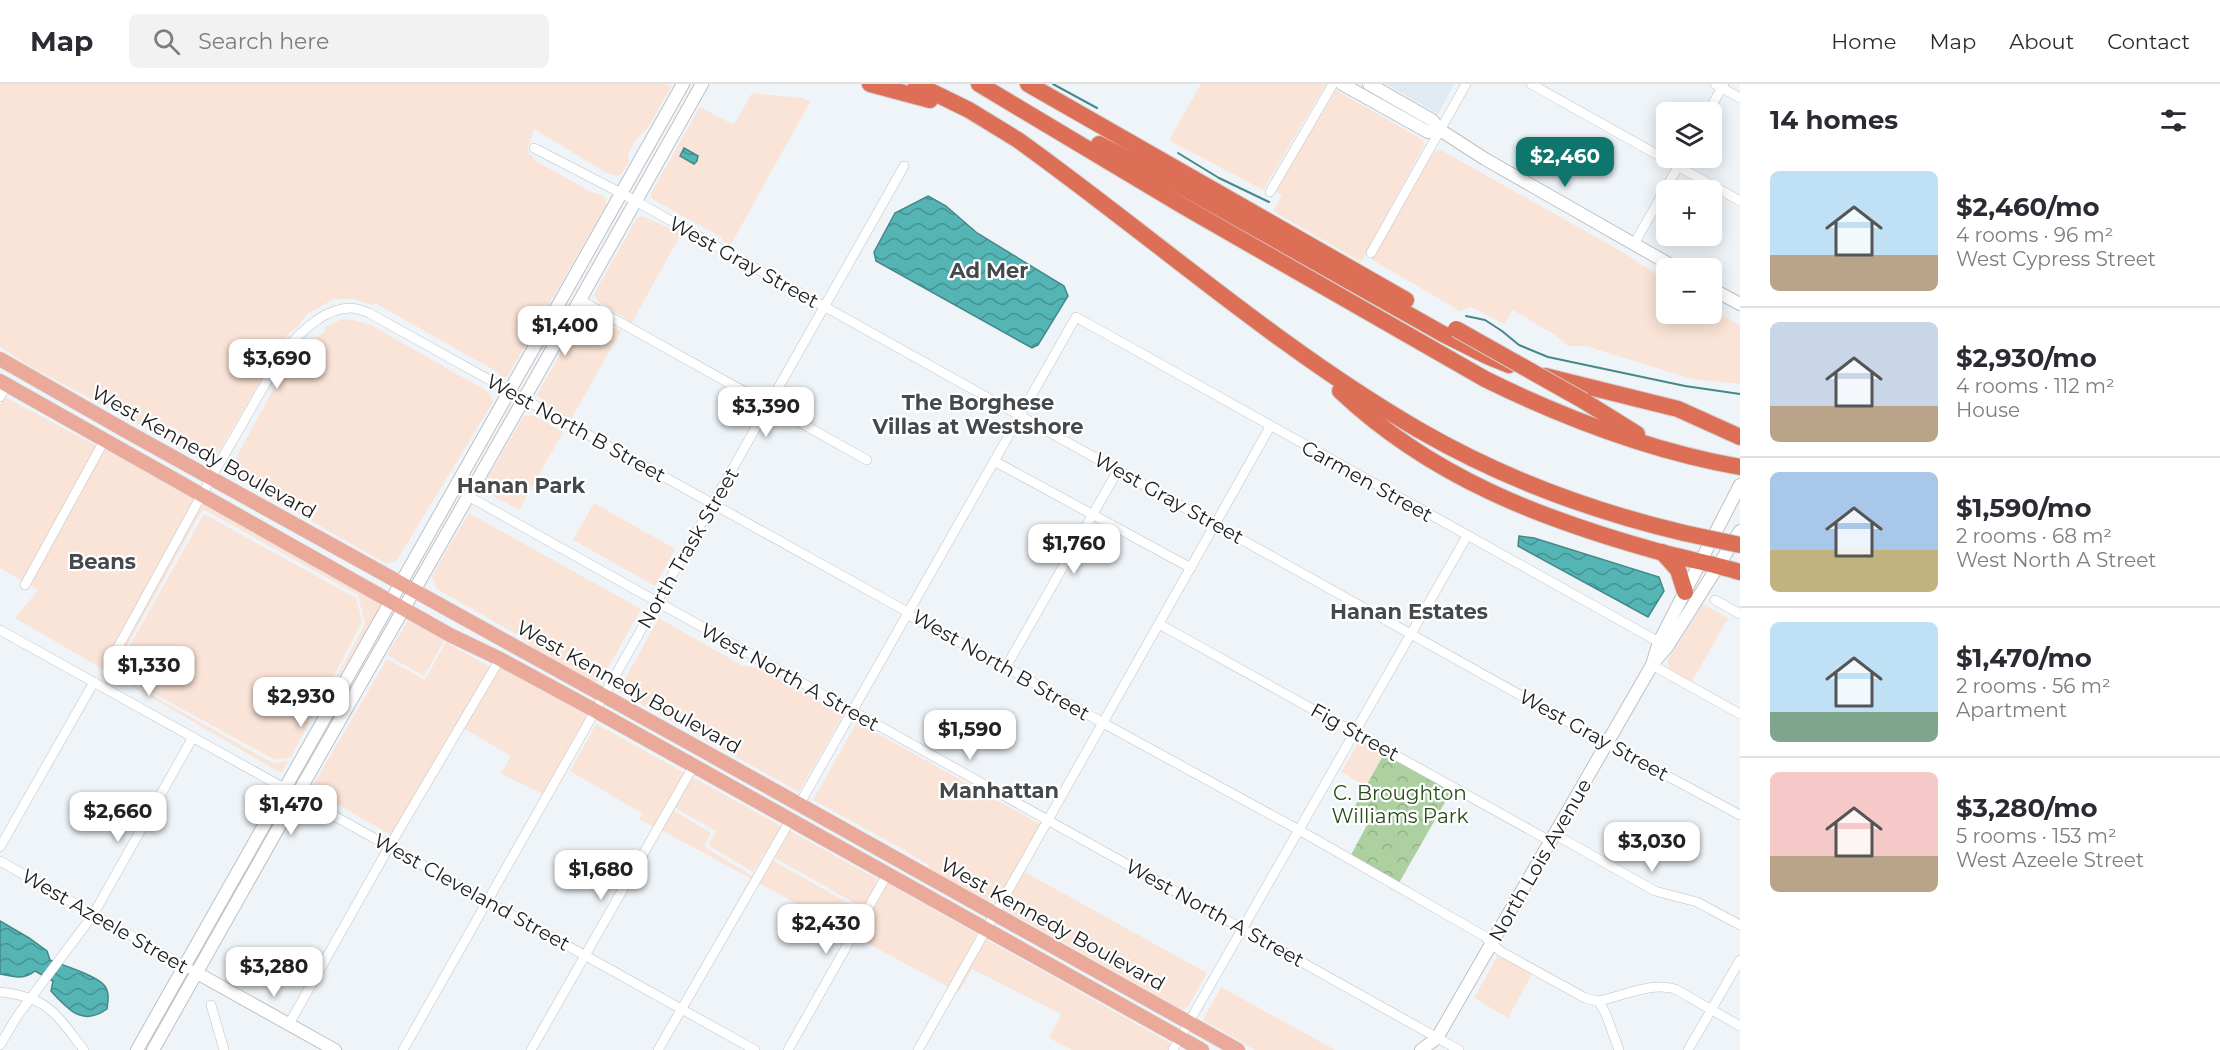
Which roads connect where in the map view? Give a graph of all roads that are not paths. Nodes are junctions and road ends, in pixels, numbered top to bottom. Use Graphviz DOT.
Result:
graph roads {
  1 [pos="683,84"];
  2 [pos="702,84"];
  3 [pos="870,84"];
  4 [pos="916,84"];
  5 [pos="979,84"];
  6 [pos="1028,84"];
  7 [pos="1333,84"];
  8 [pos="1342,84"];
  9 [pos="1369,84"];
  10 [pos="1466,84"];
  11 [pos="1531,84"];
  12 [pos="1720,85"];
  13 [pos="1001,96"];
  14 [pos="1740,98"];
  15 [pos="1712,102"];
  16 [pos="1440,130"];
  17 [pos="534,148"];
  18 [pos="1656,149"];
  19 [pos="1043,158"];
  20 [pos="904,166"];
  21 [pos="1678,168"];
  22 [pos="1690,168"];
  23 [pos="1270,192"];
  24 [pos="623,195"];
  25 [pos="1740,201"];
  26 [pos="635,202"];
  27 [pos="1634,244"];
  28 [pos="1371,254"];
  29 [pos="1658,258"];
  30 [pos="1722,294"];
  31 [pos="580,300"];
  32 [pos="1740,304"];
  33 [pos="824,307"];
  34 [pos="1295,350"];
  35 [pos="0,359"];
  36 [pos="37,381"];
  37 [pos="2,387"];
  38 [pos="510,392"];
  39 [pos="524,399"];
  40 [pos="769,405"];
  41 [pos="1020,416"];
  42 [pos="113,424"];
  43 [pos="1270,427"];
  44 [pos="1739,435"];
  45 [pos="105,439"];
  46 [pos="1676,453"];
  47 [pos="867,460"];
  48 [pos="994,461"];
  49 [pos="1740,467"];
  50 [pos="1118,470"];
  51 [pos="211,478"];
  52 [pos="1740,485"];
  53 [pos="202,495"];
  54 [pos="468,496"];
  55 [pos="713,504"];
  56 [pos="1092,516"];
  57 [pos="1216,525"];
  58 [pos="1740,531"];
  59 [pos="1467,536"];
  60 [pos="1740,545"];
  61 [pos="1662,552"];
  62 [pos="1700,561"];
  63 [pos="1719,566"];
  64 [pos="1191,568"];
  65 [pos="1740,572"];
  66 [pos="401,583"];
  67 [pos="25,585"];
  68 [pos="415,591"];
  69 [pos="1685,592"];
  70 [pos="1715,600"];
  71 [pos="657,602"];
  72 [pos="398,604"];
  73 [pos="908,613"];
  74 [pos="1740,614"];
  75 [pos="1159,624"];
  76 [pos="0,630"];
  77 [pos="1412,634"];
  78 [pos="1659,642"];
  79 [pos="500,659"];
  80 [pos="111,660"];
  81 [pos="1652,665"];
  82 [pos="1006,667"];
  83 [pos="94,682"];
  84 [pos="603,695"];
  85 [pos="594,710"];
  86 [pos="852,712"];
  87 [pos="1740,714"];
  88 [pos="1103,723"];
  89 [pos="1355,732"];
  90 [pos="193,737"];
  91 [pos="1608,743"];
  92 [pos="694,765"];
  93 [pos="733,787"];
  94 [pos="284,788"];
  95 [pos="297,795"];
  96 [pos="799,805"];
  97 [pos="1740,815"];
  98 [pos="791,819"];
  99 [pos="1048,820"];
  100 [pos="1299,830"];
  101 [pos="848,832"];
  102 [pos="1552,838"];
  103 [pos="0,846"];
  104 [pos="389,847"];
  105 [pos="0,861"];
  106 [pos="888,873"];
  107 [pos="488,901"];
  108 [pos="994,913"];
  109 [pos="93,915"];
  110 [pos="1740,925"];
  111 [pos="985,929"];
  112 [pos="1243,929"];
  113 [pos="1492,943"];
  114 [pos="585,955"];
  115 [pos="1740,960"];
  116 [pos="184,966"];
  117 [pos="197,973"];
  118 [pos="0,992"];
  119 [pos="32,999"];
  120 [pos="1598,1001"];
  121 [pos="211,1005"];
  122 [pos="681,1009"];
  123 [pos="1711,1010"];
  124 [pos="1190,1023"];
  125 [pos="289,1024"];
  126 [pos="1740,1026"];
  127 [pos="1177,1044"];
  128 [pos="1437,1044"];
  129 [pos="0,1045"];
  130 [pos="84,1050"];
  131 [pos="137,1050"];
  132 [pos="153,1050"];
  133 [pos="224,1050"];
  134 [pos="335,1050"];
  135 [pos="402,1050"];
  136 [pos="531,1050"];
  137 [pos="658,1050"];
  138 [pos="755,1050"];
  139 [pos="788,1050"];
  140 [pos="918,1050"];
  141 [pos="1202,1050"];
  142 [pos="1238,1050"];
  143 [pos="1421,1050"];
  144 [pos="1459,1050"];
  145 [pos="1619,1050"];
  146 [pos="1688,1050"];
  1 -- 24 [label="street"];
  2 -- 26 [label="street"];
  3 -- 19 [label="highway"];
  4 -- 19 [label="highway"];
  5 -- 13 [label="highway"];
  6 -- 46 [label="highway, bridge"];
  7 -- 23 [label="street"];
  8 -- 16 [label="street"];
  9 -- 16 [label="street"];
  10 -- 16 [label="street"];
  11 -- 18 [label="street"];
  12 -- 14 [label="street"];
  12 -- 15 [label="street"];
  13 -- 44 [label="highway"];
  13 -- 46 [label="highway"];
  16 -- 27 [label="street"];
  16 -- 28 [label="street"];
  17 -- 24 [label="street, West Gray Street"];
  19 -- 34 [label="highway"];
  20 -- 33 [label="street, North Trask Street"];
  21 -- 27 [label="street"];
  22 -- 25 [label="street"];
  24 -- 26 [label="street, West Gray Street"];
  24 -- 38 [label="street"];
  26 -- 31 [label="street"];
  26 -- 33 [label="street, West Gray Street"];
  27 -- 29 [label="street"];
  30 -- 32 [label="street"];
  31 -- 39 [label="street"];
  31 -- 40 [label="street"];
  33 -- 40 [label="street, North Trask Street"];
  33 -- 41 [label="street, West Gray Street"];
  34 -- 60 [label="highway, bridge"];
  34 -- 61 [label="highway"];
  35 -- 36 [label="main road, West Kennedy Boulevard"];
  36 -- 37 [label="main road"];
  36 -- 42 [label="main road, West Kennedy Boulevard"];
  37 -- 45 [label="main road, West Kennedy Boulevard"];
  38 -- 39 [label="street, West North B Street"];
  38 -- 51 [label="street, West North B Street"];
  38 -- 66 [label="street"];
  39 -- 54 [label="street"];
  39 -- 55 [label="street, West North B Street"];
  40 -- 47 [label="street"];
  40 -- 55 [label="street, North Trask Street"];
  41 -- 43 [label="street, Carmen Street"];
  41 -- 48 [label="street"];
  41 -- 50 [label="street, West Gray Street"];
  42 -- 45 [label="main road"];
  42 -- 51 [label="main road, West Kennedy Boulevard"];
  43 -- 57 [label="street"];
  43 -- 59 [label="street, Carmen Street"];
  45 -- 53 [label="main road, West Kennedy Boulevard"];
  45 -- 67 [label="street"];
  46 -- 49 [label="highway"];
  48 -- 56 [label="street"];
  48 -- 73 [label="street"];
  50 -- 56 [label="street"];
  50 -- 57 [label="street, West Gray Street"];
  51 -- 53 [label="street"];
  51 -- 66 [label="main road, West Kennedy Boulevard"];
  52 -- 62 [label="street, North Lois Avenue"];
  53 -- 72 [label="main road, West Kennedy Boulevard"];
  53 -- 80 [label="street"];
  54 -- 68 [label="street"];
  54 -- 71 [label="street, West North A Street"];
  55 -- 71 [label="street, North Trask Street"];
  55 -- 73 [label="street, West North B Street"];
  56 -- 64 [label="street"];
  56 -- 82 [label="street"];
  57 -- 64 [label="street"];
  57 -- 77 [label="street, West Gray Street"];
  58 -- 63 [label="street, North Lois Avenue"];
  59 -- 77 [label="street"];
  59 -- 78 [label="street, Carmen Street"];
  61 -- 62 [label="highway"];
  61 -- 69 [label="highway"];
  62 -- 63 [label="highway"];
  62 -- 69 [label="street, North Lois Avenue"];
  63 -- 65 [label="highway"];
  63 -- 81 [label="street, North Lois Avenue"];
  64 -- 75 [label="street"];
  66 -- 68 [label="main road, West Kennedy Boulevard"];
  66 -- 72 [label="street"];
  68 -- 72 [label="street"];
  68 -- 84 [label="main road, West Kennedy Boulevard"];
  69 -- 78 [label="street, North Lois Avenue"];
  70 -- 74 [label="street"];
  71 -- 84 [label="street, North Trask Street"];
  71 -- 86 [label="street, West North A Street"];
  72 -- 79 [label="main road, West Kennedy Boulevard"];
  72 -- 94 [label="street"];
  72 -- 95 [label="street"];
  73 -- 82 [label="street, West North B Street"];
  73 -- 86 [label="street"];
  75 -- 88 [label="street"];
  75 -- 89 [label="street, Fig Street"];
  76 -- 83 [label="street, West Cleveland Street"];
  77 -- 89 [label="street"];
  77 -- 91 [label="street, West Gray Street"];
  78 -- 81 [label="street, North Lois Avenue"];
  79 -- 85 [label="main road, West Kennedy Boulevard"];
  79 -- 104 [label="street"];
  81 -- 87 [label="street"];
  81 -- 91 [label="street, North Lois Avenue"];
  82 -- 88 [label="street, West North B Street"];
  83 -- 90 [label="street, West Cleveland Street"];
  83 -- 103 [label="street"];
  84 -- 85 [label="street, North Trask Street"];
  84 -- 96 [label="main road, West Kennedy Boulevard"];
  85 -- 92 [label="main road, West Kennedy Boulevard"];
  85 -- 107 [label="street, North Trask Street"];
  86 -- 96 [label="street"];
  86 -- 99 [label="street, West North A Street"];
  88 -- 99 [label="street"];
  88 -- 100 [label="street, West North B Street"];
  89 -- 100 [label="street"];
  89 -- 102 [label="street, Fig Street"];
  90 -- 94 [label="street, West Cleveland Street"];
  90 -- 109 [label="street"];
  91 -- 97 [label="street, West Gray Street"];
  91 -- 102 [label="street, North Lois Avenue"];
  92 -- 93 [label="main road, West Kennedy Boulevard"];
  92 -- 114 [label="street"];
  93 -- 96 [label="main road"];
  93 -- 98 [label="main road, West Kennedy Boulevard"];
  94 -- 95 [label="street, West Cleveland Street"];
  94 -- 116 [label="street"];
  95 -- 104 [label="street, West Cleveland Street"];
  95 -- 117 [label="street"];
  96 -- 101 [label="main road, West Kennedy Boulevard"];
  98 -- 101 [label="main road"];
  98 -- 106 [label="main road, West Kennedy Boulevard"];
  98 -- 122 [label="street"];
  99 -- 108 [label="street"];
  99 -- 112 [label="street, West North A Street"];
  100 -- 112 [label="street"];
  100 -- 113 [label="street, West North B Street"];
  101 -- 108 [label="main road, West Kennedy Boulevard"];
  102 -- 110 [label="street, Fig Street"];
  102 -- 113 [label="street, North Lois Avenue"];
  104 -- 107 [label="street, West Cleveland Street"];
  104 -- 125 [label="street"];
  105 -- 109 [label="street, West Azeele Street"];
  106 -- 111 [label="main road, West Kennedy Boulevard"];
  106 -- 139 [label="street"];
  107 -- 114 [label="street, West Cleveland Street"];
  107 -- 135 [label="street, North Trask Street"];
  108 -- 111 [label="street"];
  108 -- 124 [label="main road, West Kennedy Boulevard"];
  109 -- 116 [label="street, West Azeele Street"];
  109 -- 119 [label="street"];
  111 -- 127 [label="main road, West Kennedy Boulevard"];
  111 -- 140 [label="street"];
  112 -- 124 [label="street"];
  112 -- 128 [label="street, West North A Street"];
  113 -- 120 [label="street, West North B Street"];
  113 -- 128 [label="street, North Lois Avenue"];
  114 -- 122 [label="street, West Cleveland Street"];
  114 -- 136 [label="street"];
  115 -- 123 [label="street"];
  116 -- 117 [label="street, West Azeele Street"];
  116 -- 131 [label="street"];
  117 -- 125 [label="street, West Azeele Street"];
  117 -- 132 [label="street"];
  118 -- 119 [label="street"];
  119 -- 129 [label="street"];
  119 -- 130 [label="street"];
  120 -- 123 [label="street"];
  120 -- 145 [label="street"];
  121 -- 133 [label="street"];
  122 -- 137 [label="street"];
  122 -- 138 [label="street, West Cleveland Street"];
  123 -- 126 [label="street"];
  123 -- 146 [label="street"];
  124 -- 127 [label="street"];
  124 -- 142 [label="main road, West Kennedy Boulevard"];
  125 -- 134 [label="street, West Azeele Street"];
  127 -- 141 [label="main road, West Kennedy Boulevard"];
  128 -- 143 [label="street, North Lois Avenue"];
  128 -- 144 [label="street, West North A Street"];
}
